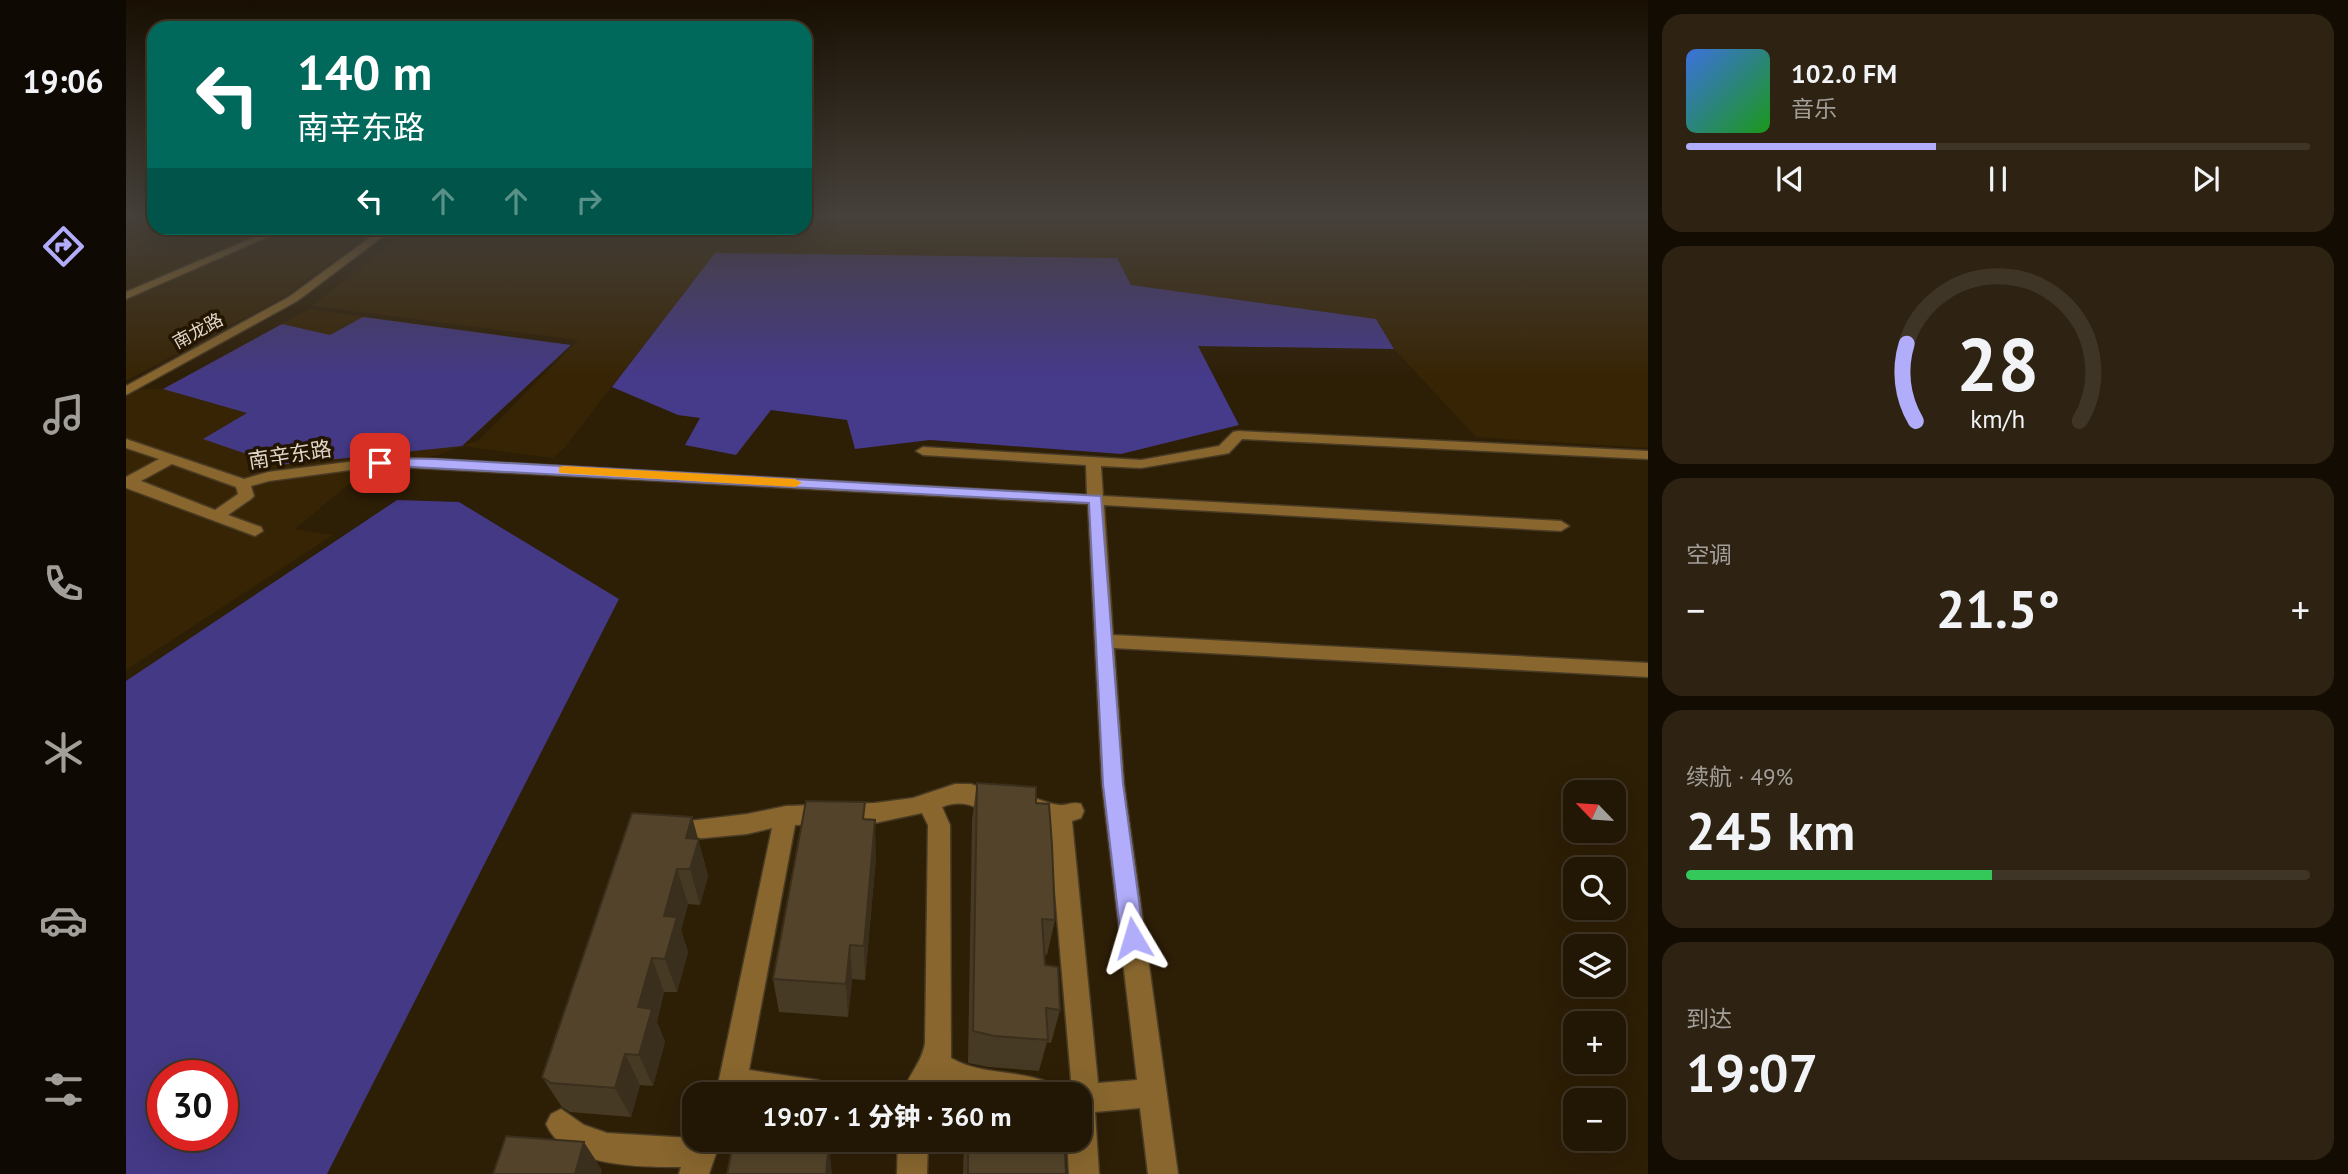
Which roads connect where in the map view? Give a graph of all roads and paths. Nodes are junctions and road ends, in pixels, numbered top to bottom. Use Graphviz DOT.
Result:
graph roads {
  1 [pos="160,269"];
  2 [pos="189,269"];
  3 [pos="334,269"];
  4 [pos="126,283"];
  5 [pos="126,296"];
  6 [pos="126,391"];
  7 [pos="126,443"];
  8 [pos="923,451"];
  9 [pos="1648,455"];
  10 [pos="170,459"];
  11 [pos="1093,461"];
  12 [pos="127,482"];
  13 [pos="243,484"];
  14 [pos="1096,499"];
  15 [pos="216,516"];
  16 [pos="1561,526"];
  17 [pos="255,531"];
  18 [pos="1105,641"];
  19 [pos="1648,670"];
  20 [pos="929,803"];
  21 [pos="786,816"];
  22 [pos="661,832"];
  23 [pos="936,1065"];
  24 [pos="733,1082"];
  25 [pos="921,1082"];
  26 [pos="974,1082"];
  27 [pos="1084,1082"];
  28 [pos="1153,1093"];
  29 [pos="1092,1099"];
  30 [pos="561,1125"];
  31 [pos="913,1152"];
  32 [pos="1083,1152"];
  33 [pos="700,1156"];
  34 [pos="912,1174"];
  35 [pos="1084,1174"];
  36 [pos="1163,1174"];
  1 -- 4 [label="street"];
  2 -- 5 [label="street"];
  3 -- 6 [label="street, 南龙路"];
  7 -- 10 [label="street, 南辛东路"];
  8 -- 11 [label="street"];
  9 -- 11 [label="street"];
  10 -- 12 [label="street"];
  10 -- 13 [label="street, 南辛东路"];
  11 -- 14 [label="street"];
  12 -- 15 [label="street"];
  13 -- 14 [label="street, 南辛东路"];
  13 -- 15 [label="street"];
  14 -- 16 [label="street, 南辛东路"];
  14 -- 18 [label="street"];
  15 -- 17 [label="street"];
  18 -- 19 [label="street"];
  18 -- 28 [label="street"];
  20 -- 21 [label="street"];
  20 -- 23 [label="street"];
  20 -- 27 [label="street"];
  21 -- 22 [label="street"];
  21 -- 24 [label="street"];
  23 -- 25 [label="street"];
  23 -- 26 [label="street"];
  28 -- 29 [label="street"];
  28 -- 36 [label="street"];
  30 -- 33 [label="street"];
  31 -- 34 [label="street"];
  32 -- 35 [label="street"];
}
